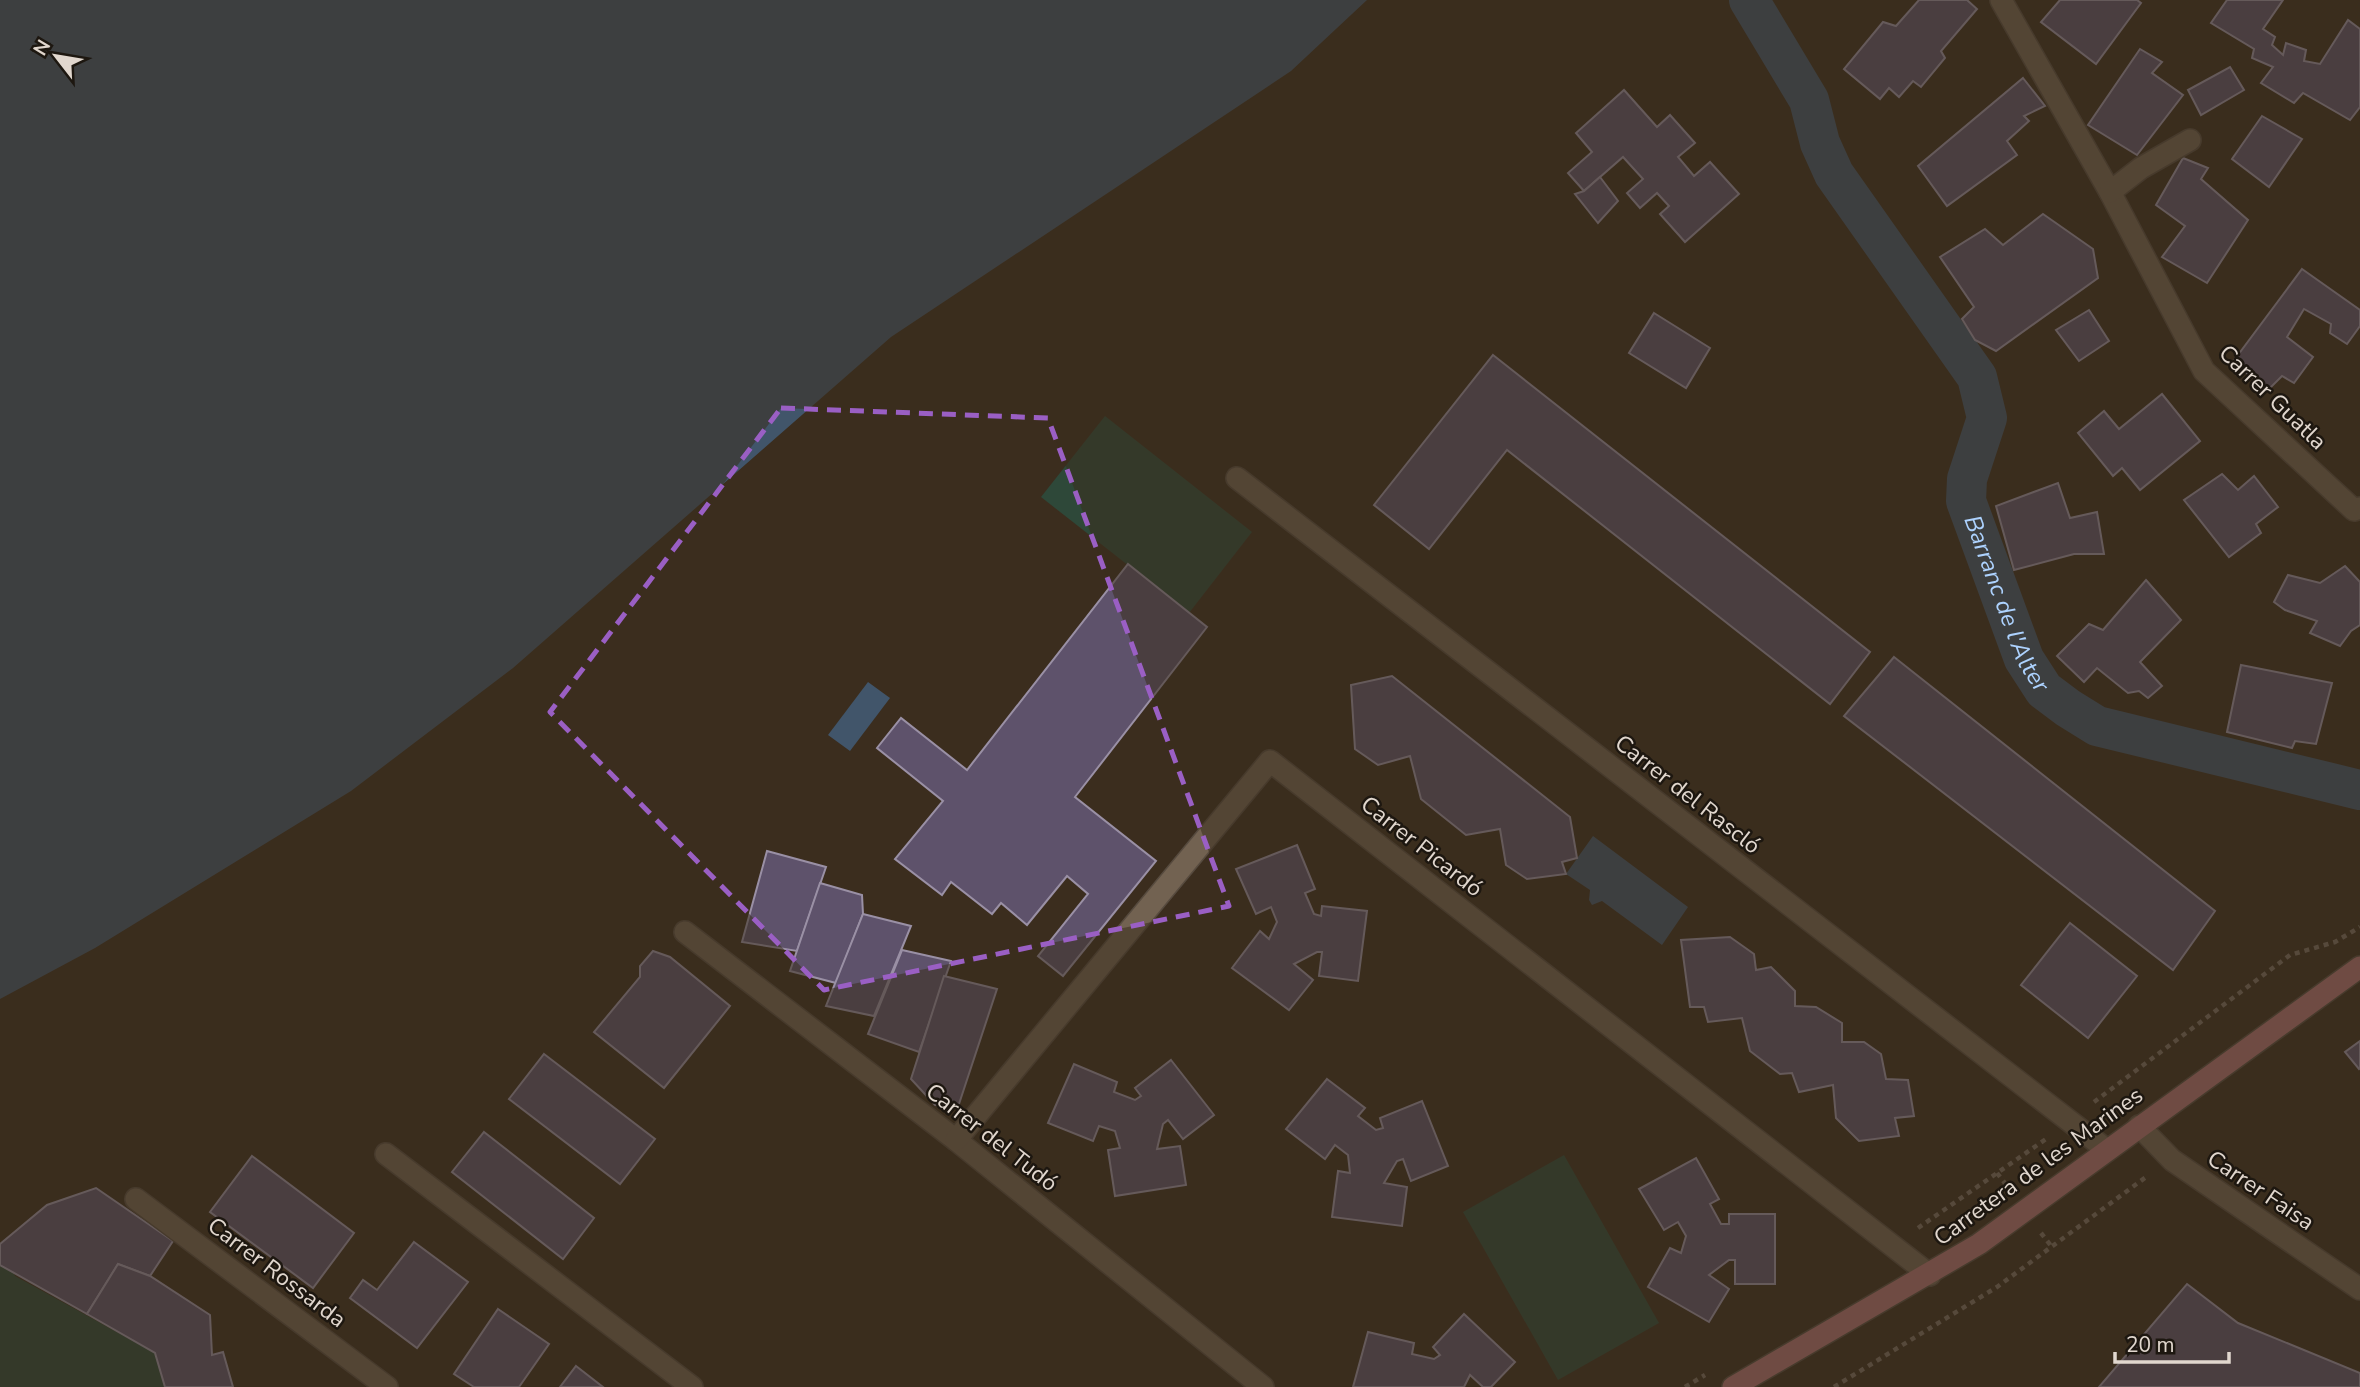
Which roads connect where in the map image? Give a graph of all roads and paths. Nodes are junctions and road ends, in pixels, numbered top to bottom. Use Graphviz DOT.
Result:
graph roads {
  1 [pos="2001,0"];
  2 [pos="2190,140"];
  3 [pos="2110,192"];
  4 [pos="1237,478"];
  5 [pos="2360,508"];
  6 [pos="2360,927"];
  7 [pos="685,932"];
  8 [pos="2360,967"];
  9 [pos="2095,1101"];
  10 [pos="2139,1126"];
  11 [pos="2048,1138"];
  12 [pos="956,1140"];
  13 [pos="2107,1150"];
  14 [pos="386,1154"];
  15 [pos="2153,1171"];
  16 [pos="136,1199"];
  17 [pos="1913,1232"];
  18 [pos="1930,1275"];
  19 [pos="2360,1289"];
  20 [pos="387,1387"];
  21 [pos="692,1387"];
  22 [pos="1263,1387"];
  23 [pos="1733,1387"];
  24 [pos="1834,1387"];
  1 -- 3 [label="street, Carrer Guatla"];
  2 -- 3 [label="street"];
  3 -- 5 [label="street, Carrer Guatla"];
  4 -- 13 [label="street, Carrer del Rascló"];
  6 -- 9 [label="path"];
  7 -- 12 [label="street, Carrer del Tudó"];
  8 -- 10 [label="main road, Carretera de les Marines"];
  10 -- 13 [label="main road, Carretera de les Marines"];
  10 -- 19 [label="street, Carrer Faisa"];
  11 -- 17 [label="path"];
  12 -- 18 [label="street, Carrer Picardó"];
  12 -- 22 [label="street, Carrer del Tudó"];
  13 -- 18 [label="main road, Carretera de les Marines"];
  14 -- 21 [label="street"];
  15 -- 24 [label="path"];
  16 -- 20 [label="street, Carrer Rossarda"];
  18 -- 23 [label="main road, Carretera de les Marines"];
}
